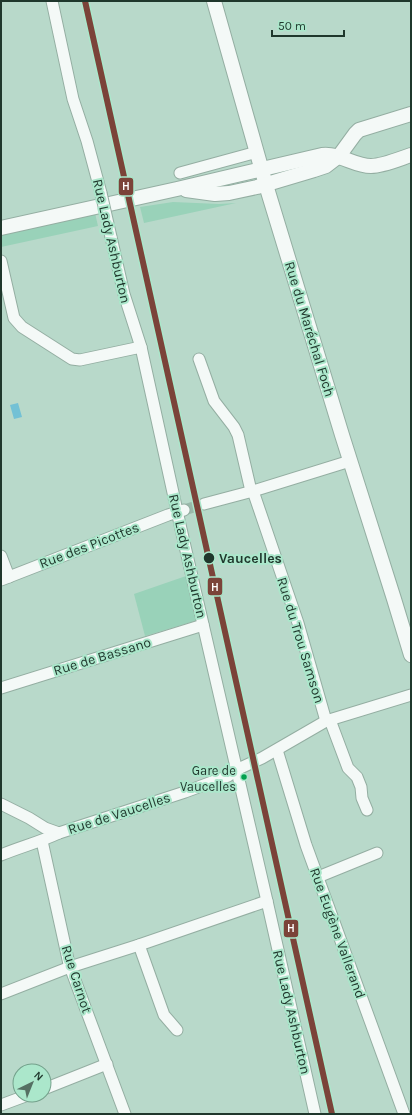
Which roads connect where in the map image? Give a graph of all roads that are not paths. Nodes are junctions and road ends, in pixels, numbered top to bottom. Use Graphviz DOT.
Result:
graph roads {
  1 [pos="52,1"];
  2 [pos="214,1"];
  3 [pos="411,114"];
  4 [pos="257,152"];
  5 [pos="411,155"];
  6 [pos="339,156"];
  7 [pos="261,169"];
  8 [pos="180,173"];
  9 [pos="266,185"];
  10 [pos="177,189"];
  11 [pos="1,228"];
  12 [pos="1,261"];
  13 [pos="141,347"];
  14 [pos="199,359"];
  15 [pos="350,461"];
  16 [pos="252,491"];
  17 [pos="204,504"];
  18 [pos="181,511"];
  19 [pos="1,556"];
  20 [pos="5,578"];
  21 [pos="203,625"];
  22 [pos="411,655"];
  23 [pos="1,688"];
  24 [pos="411,695"];
  25 [pos="328,721"];
  26 [pos="277,750"];
  27 [pos="236,770"];
  28 [pos="1,804"];
  29 [pos="367,810"];
  30 [pos="59,833"];
  31 [pos="42,841"];
  32 [pos="377,853"];
  33 [pos="1,855"];
  34 [pos="318,877"];
  35 [pos="267,901"];
  36 [pos="139,946"];
  37 [pos="70,967"];
  38 [pos="1,994"];
  39 [pos="177,1030"];
  40 [pos="107,1064"];
  41 [pos="52,1086"];
  42 [pos="12,1101"];
  43 [pos="1,1105"];
  44 [pos="125,1114"];
  45 [pos="315,1114"];
  46 [pos="404,1114"];
  1 -- 13 [label="street, Rue Lady Ashburton, bridge"];
  2 -- 4 [label="street, Rue du Maréchal Foch"];
  3 -- 6 [label="street"];
  4 -- 7 [label="street, Rue du Maréchal Foch"];
  4 -- 8 [label="street"];
  5 -- 6 [label="street"];
  6 -- 7 [label="street"];
  6 -- 9 [label="street"];
  7 -- 9 [label="street, Rue du Maréchal Foch"];
  7 -- 10 [label="street"];
  9 -- 10 [label="street"];
  9 -- 15 [label="street, Rue du Maréchal Foch"];
  10 -- 11 [label="street"];
  12 -- 13 [label="street"];
  13 -- 18 [label="street, Rue Lady Ashburton"];
  14 -- 16 [label="street, Rue du Trou Samson"];
  15 -- 16 [label="street"];
  15 -- 22 [label="street, Rue du Maréchal Foch"];
  16 -- 17 [label="street"];
  16 -- 25 [label="street, Rue du Trou Samson"];
  18 -- 20 [label="street, Rue des Picottes"];
  18 -- 21 [label="street, Rue Lady Ashburton"];
  19 -- 20 [label="street"];
  21 -- 23 [label="street, Rue de Bassano"];
  21 -- 27 [label="street, Rue Lady Ashburton"];
  24 -- 25 [label="street, Rue de Vaucelles"];
  25 -- 26 [label="street, Rue de Vaucelles"];
  25 -- 29 [label="street, Rue du Trou Samson"];
  26 -- 27 [label="street, Rue de Vaucelles"];
  26 -- 34 [label="street, Rue Eugène Vallerand"];
  27 -- 30 [label="street, Rue de Vaucelles"];
  27 -- 35 [label="street, Rue Lady Ashburton"];
  28 -- 30 [label="street"];
  30 -- 31 [label="street, Rue de Vaucelles"];
  31 -- 33 [label="street, Rue de Vaucelles"];
  31 -- 37 [label="street, Rue Carnot"];
  32 -- 34 [label="street"];
  34 -- 46 [label="street, Rue Eugène Vallerand"];
  35 -- 36 [label="street"];
  35 -- 45 [label="street, Rue Lady Ashburton"];
  36 -- 37 [label="street"];
  36 -- 39 [label="street"];
  37 -- 38 [label="street"];
  37 -- 40 [label="street, Rue Carnot"];
  40 -- 41 [label="street"];
  40 -- 44 [label="street, Rue Carnot"];
  42 -- 43 [label="street"];
}
